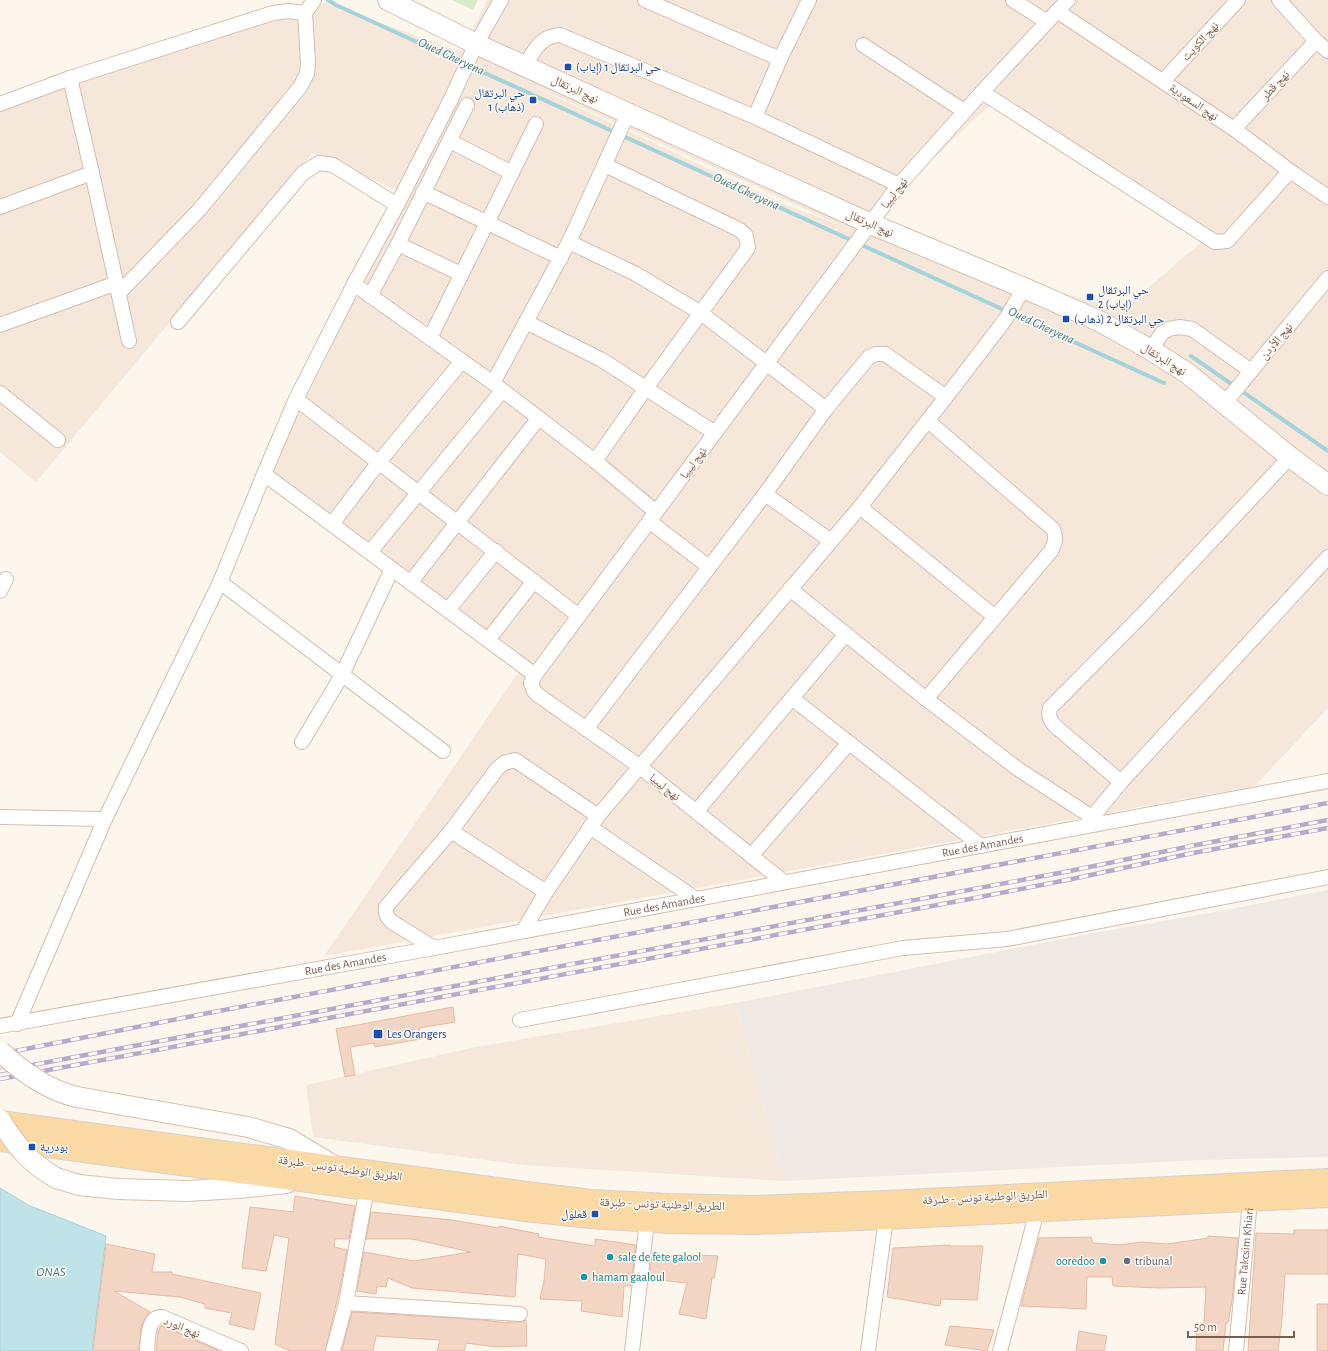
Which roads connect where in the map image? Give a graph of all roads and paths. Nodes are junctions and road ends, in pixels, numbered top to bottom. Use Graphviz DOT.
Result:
graph roads {
  1 [pos="388,0"];
  2 [pos="501,0"];
  3 [pos="645,0"];
  4 [pos="809,0"];
  5 [pos="1013,0"];
  6 [pos="1068,0"];
  7 [pos="1238,0"];
  8 [pos="1283,1"];
  9 [pos="309,7"];
  10 [pos="1057,11"];
  11 [pos="1047,22"];
  12 [pos="1316,41"];
  13 [pos="863,45"];
  14 [pos="473,50"];
  15 [pos="1328,51"];
  16 [pos="780,59"];
  17 [pos="524,66"];
  18 [pos="70,78"];
  19 [pos="1163,82"];
  20 [pos="982,92"];
  21 [pos="0,104"];
  22 [pos="467,106"];
  23 [pos="964,111"];
  24 [pos="755,117"];
  25 [pos="626,119"];
  26 [pos="536,124"];
  27 [pos="1234,129"];
  28 [pos="450,141"];
  29 [pos="607,161"];
  30 [pos="1290,171"];
  31 [pos="92,172"];
  32 [pos="512,173"];
  33 [pos="899,185"];
  34 [pos="423,192"];
  35 [pos="1328,197"];
  36 [pos="397,205"];
  37 [pos="0,207"];
  38 [pos="487,223"];
  39 [pos="867,228"];
  40 [pos="569,242"];
  41 [pos="398,244"];
  42 [pos="561,258"];
  43 [pos="461,274"];
  44 [pos="1328,278"];
  45 [pos="354,284"];
  46 [pos="118,288"];
  47 [pos="370,296"];
  48 [pos="1019,296"];
  49 [pos="701,313"];
  50 [pos="178,322"];
  51 [pos="526,322"];
  52 [pos="0,325"];
  53 [pos="430,338"];
  54 [pos="129,341"];
  55 [pos="1151,350"];
  56 [pos="462,361"];
  57 [pos="767,364"];
  58 [pos="1251,371"];
  59 [pos="497,387"];
  60 [pos="646,388"];
  61 [pos="0,393"];
  62 [pos="946,398"];
  63 [pos="296,399"];
  64 [pos="1226,402"];
  65 [pos="826,409"];
  66 [pos="538,419"];
  67 [pos="928,421"];
  68 [pos="715,433"];
  69 [pos="58,440"];
  70 [pos="1290,458"];
  71 [pos="595,461"];
  72 [pos="379,462"];
  73 [pos="264,474"];
  74 [pos="1328,485"];
  75 [pos="420,493"];
  76 [pos="765,494"];
  77 [pos="860,507"];
  78 [pos="653,517"];
  79 [pos="458,522"];
  80 [pos="332,524"];
  81 [pos="831,541"];
  82 [pos="496,551"];
  83 [pos="370,552"];
  84 [pos="1328,557"];
  85 [pos="709,567"];
  86 [pos="392,569"];
  87 [pos="534,581"];
  88 [pos="220,582"];
  89 [pos="410,583"];
  90 [pos="790,588"];
  91 [pos="448,610"];
  92 [pos="579,616"];
  93 [pos="995,617"];
  94 [pos="846,634"];
  95 [pos="488,640"];
  96 [pos="342,675"];
  97 [pos="535,675"];
  98 [pos="792,698"];
  99 [pos="926,699"];
  100 [pos="586,729"];
  101 [pos="302,742"];
  102 [pos="849,743"];
  103 [pos="442,751"];
  104 [pos="639,766"];
  105 [pos="1328,781"];
  106 [pos="1120,782"];
  107 [pos="696,812"];
  108 [pos="0,817"];
  109 [pos="105,819"];
  110 [pos="594,821"];
  111 [pos="1088,822"];
  112 [pos="451,832"];
  113 [pos="981,846"];
  114 [pos="751,856"];
  115 [pos="1328,877"];
  116 [pos="784,882"];
  117 [pos="546,892"];
  118 [pos="696,898"];
  119 [pos="523,931"];
  120 [pos="434,948"];
  121 [pos="520,1020"];
  122 [pos="16,1024"];
  123 [pos="0,1026"];
  124 [pos="0,1051"];
  125 [pos="0,1121"];
  126 [pos="0,1140"];
  127 [pos="338,1168"];
  128 [pos="1328,1180"];
  129 [pos="318,1182"];
  130 [pos="367,1188"];
  131 [pos="1328,1196"];
  132 [pos="1250,1200"];
  133 [pos="1037,1211"];
  134 [pos="886,1218"];
  135 [pos="648,1221"];
  136 [pos="346,1303"];
  137 [pos="520,1314"];
  138 [pos="147,1351"];
  139 [pos="241,1351"];
  140 [pos="333,1351"];
  141 [pos="632,1351"];
  142 [pos="868,1351"];
  143 [pos="1000,1351"];
  144 [pos="1236,1351"];
  1 -- 14 [label="street, نهج البرتقال"];
  2 -- 14 [label="street"];
  3 -- 16 [label="street"];
  4 -- 16 [label="street"];
  5 -- 11 [label="street"];
  6 -- 10 [label="street, نهج ليبيا"];
  7 -- 19 [label="street, نهج الكويت"];
  8 -- 12 [label="street"];
  9 -- 18 [label="street"];
  9 -- 46 [label="street"];
  10 -- 11 [label="street, نهج ليبيا"];
  10 -- 19 [label="street, نهج السعودية"];
  11 -- 20 [label="street, نهج ليبيا"];
  12 -- 15 [label="street"];
  12 -- 27 [label="street, نهج قطر"];
  13 -- 23 [label="street"];
  14 -- 17 [label="street, نهج البرتقال"];
  14 -- 36 [label="street"];
  16 -- 24 [label="street"];
  17 -- 24 [label="street"];
  17 -- 25 [label="street, نهج البرتقال"];
  18 -- 21 [label="street"];
  18 -- 31 [label="street"];
  19 -- 27 [label="street, نهج السعودية"];
  20 -- 23 [label="street, نهج ليبيا"];
  20 -- 30 [label="street"];
  22 -- 28 [label="street"];
  23 -- 33 [label="street, نهج ليبيا"];
  24 -- 33 [label="street"];
  25 -- 29 [label="street"];
  25 -- 39 [label="street, نهج البرتقال"];
  26 -- 32 [label="street"];
  27 -- 30 [label="street, نهج السعودية"];
  28 -- 32 [label="street"];
  28 -- 34 [label="street"];
  29 -- 40 [label="street"];
  29 -- 49 [label="street"];
  30 -- 35 [label="street, نهج السعودية"];
  31 -- 37 [label="street"];
  31 -- 46 [label="street"];
  32 -- 38 [label="street"];
  33 -- 39 [label="street, نهج ليبيا"];
  34 -- 38 [label="street"];
  34 -- 41 [label="street"];
  36 -- 45 [label="street"];
  36 -- 50 [label="street"];
  38 -- 42 [label="street"];
  38 -- 43 [label="street"];
  39 -- 48 [label="street, نهج البرتقال"];
  39 -- 57 [label="street, نهج ليبيا"];
  40 -- 42 [label="street"];
  40 -- 49 [label="street"];
  41 -- 43 [label="street"];
  41 -- 47 [label="street"];
  42 -- 51 [label="street"];
  43 -- 53 [label="street"];
  44 -- 58 [label="street, نهج الأردن"];
  45 -- 47 [label="street"];
  45 -- 63 [label="street"];
  46 -- 52 [label="street"];
  46 -- 54 [label="street"];
  47 -- 53 [label="street"];
  48 -- 55 [label="street, نهج البرتقال"];
  48 -- 62 [label="street"];
  49 -- 57 [label="street"];
  49 -- 60 [label="street"];
  51 -- 59 [label="street"];
  51 -- 60 [label="street"];
  53 -- 56 [label="street"];
  55 -- 58 [label="street"];
  55 -- 64 [label="street, نهج البرتقال"];
  56 -- 59 [label="street"];
  56 -- 72 [label="street"];
  57 -- 65 [label="street"];
  57 -- 68 [label="street, نهج ليبيا"];
  58 -- 64 [label="street, نهج الأردن"];
  59 -- 66 [label="street"];
  59 -- 75 [label="street"];
  60 -- 68 [label="street"];
  60 -- 71 [label="street"];
  61 -- 69 [label="street"];
  62 -- 65 [label="street"];
  62 -- 67 [label="street"];
  63 -- 72 [label="street"];
  63 -- 73 [label="street"];
  64 -- 70 [label="street, نهج البرتقال"];
  65 -- 76 [label="street"];
  66 -- 71 [label="street"];
  66 -- 79 [label="street"];
  67 -- 77 [label="street"];
  67 -- 93 [label="street"];
  68 -- 78 [label="street, نهج ليبيا"];
  70 -- 74 [label="street, نهج البرتقال"];
  70 -- 106 [label="street"];
  71 -- 78 [label="street"];
  72 -- 75 [label="street"];
  72 -- 80 [label="street"];
  73 -- 80 [label="street"];
  73 -- 88 [label="street"];
  75 -- 79 [label="street"];
  75 -- 83 [label="street"];
  76 -- 81 [label="street"];
  76 -- 85 [label="street"];
  77 -- 81 [label="street"];
  77 -- 93 [label="street"];
  78 -- 85 [label="street"];
  78 -- 92 [label="street, نهج ليبيا"];
  79 -- 82 [label="street"];
  79 -- 89 [label="street"];
  80 -- 83 [label="street"];
  81 -- 90 [label="street"];
  82 -- 87 [label="street"];
  82 -- 91 [label="street"];
  83 -- 86 [label="street"];
  84 -- 106 [label="street"];
  85 -- 100 [label="street"];
  86 -- 89 [label="street"];
  86 -- 96 [label="street"];
  87 -- 92 [label="street"];
  87 -- 95 [label="street"];
  88 -- 96 [label="street"];
  88 -- 109 [label="street"];
  89 -- 91 [label="street"];
  90 -- 94 [label="street"];
  90 -- 104 [label="street"];
  91 -- 95 [label="street"];
  92 -- 97 [label="street, نهج ليبيا"];
  93 -- 99 [label="street"];
  94 -- 98 [label="street"];
  94 -- 99 [label="street"];
  95 -- 97 [label="street"];
  96 -- 101 [label="street"];
  96 -- 103 [label="street"];
  97 -- 100 [label="street, نهج ليبيا"];
  98 -- 102 [label="street"];
  98 -- 107 [label="street"];
  99 -- 111 [label="street"];
  100 -- 104 [label="street, نهج ليبيا"];
  102 -- 113 [label="street"];
  102 -- 114 [label="street"];
  104 -- 107 [label="street, نهج ليبيا"];
  104 -- 110 [label="street"];
  105 -- 111 [label="street, Rue des Amandes"];
  106 -- 111 [label="street"];
  107 -- 114 [label="street, نهج ليبيا"];
  108 -- 109 [label="street"];
  109 -- 122 [label="street"];
  110 -- 112 [label="street"];
  110 -- 117 [label="street"];
  110 -- 118 [label="street"];
  111 -- 113 [label="street, Rue des Amandes"];
  112 -- 117 [label="street"];
  112 -- 120 [label="street"];
  113 -- 116 [label="street, Rue des Amandes"];
  114 -- 116 [label="street, نهج ليبيا"];
  115 -- 121 [label="street"];
  116 -- 118 [label="street, Rue des Amandes"];
  117 -- 119 [label="street"];
  118 -- 119 [label="street, Rue des Amandes"];
  119 -- 120 [label="street, Rue des Amandes"];
  120 -- 122 [label="street, Rue des Amandes"];
  122 -- 123 [label="street, Rue des Amandes"];
  124 -- 127 [label="street, bridge"];
  125 -- 127 [label="main road, الطريق الوطنية تونس - طبرقة"];
  125 -- 129 [label="street, bridge"];
  126 -- 129 [label="main road, الطريق الوطنية تونس - طبرقة"];
  127 -- 128 [label="main road, الطريق الوطنية تونس - طبرقة"];
  129 -- 130 [label="main road, الطريق الوطنية تونس - طبرقة"];
  130 -- 135 [label="main road, الطريق الوطنية تونس - طبرقة"];
  130 -- 136 [label="street"];
  131 -- 132 [label="main road, الطريق الوطنية تونس - طبرقة"];
  132 -- 133 [label="main road, الطريق الوطنية تونس - طبرقة"];
  132 -- 144 [label="street, Rue Takcsim Khiari"];
  133 -- 134 [label="main road, الطريق الوطنية تونس - طبرقة"];
  133 -- 143 [label="street"];
  134 -- 135 [label="main road, الطريق الوطنية تونس - طبرقة"];
  134 -- 142 [label="street"];
  135 -- 141 [label="street"];
  136 -- 137 [label="street"];
  136 -- 140 [label="street"];
  138 -- 139 [label="street, نهج الورد"];
}
